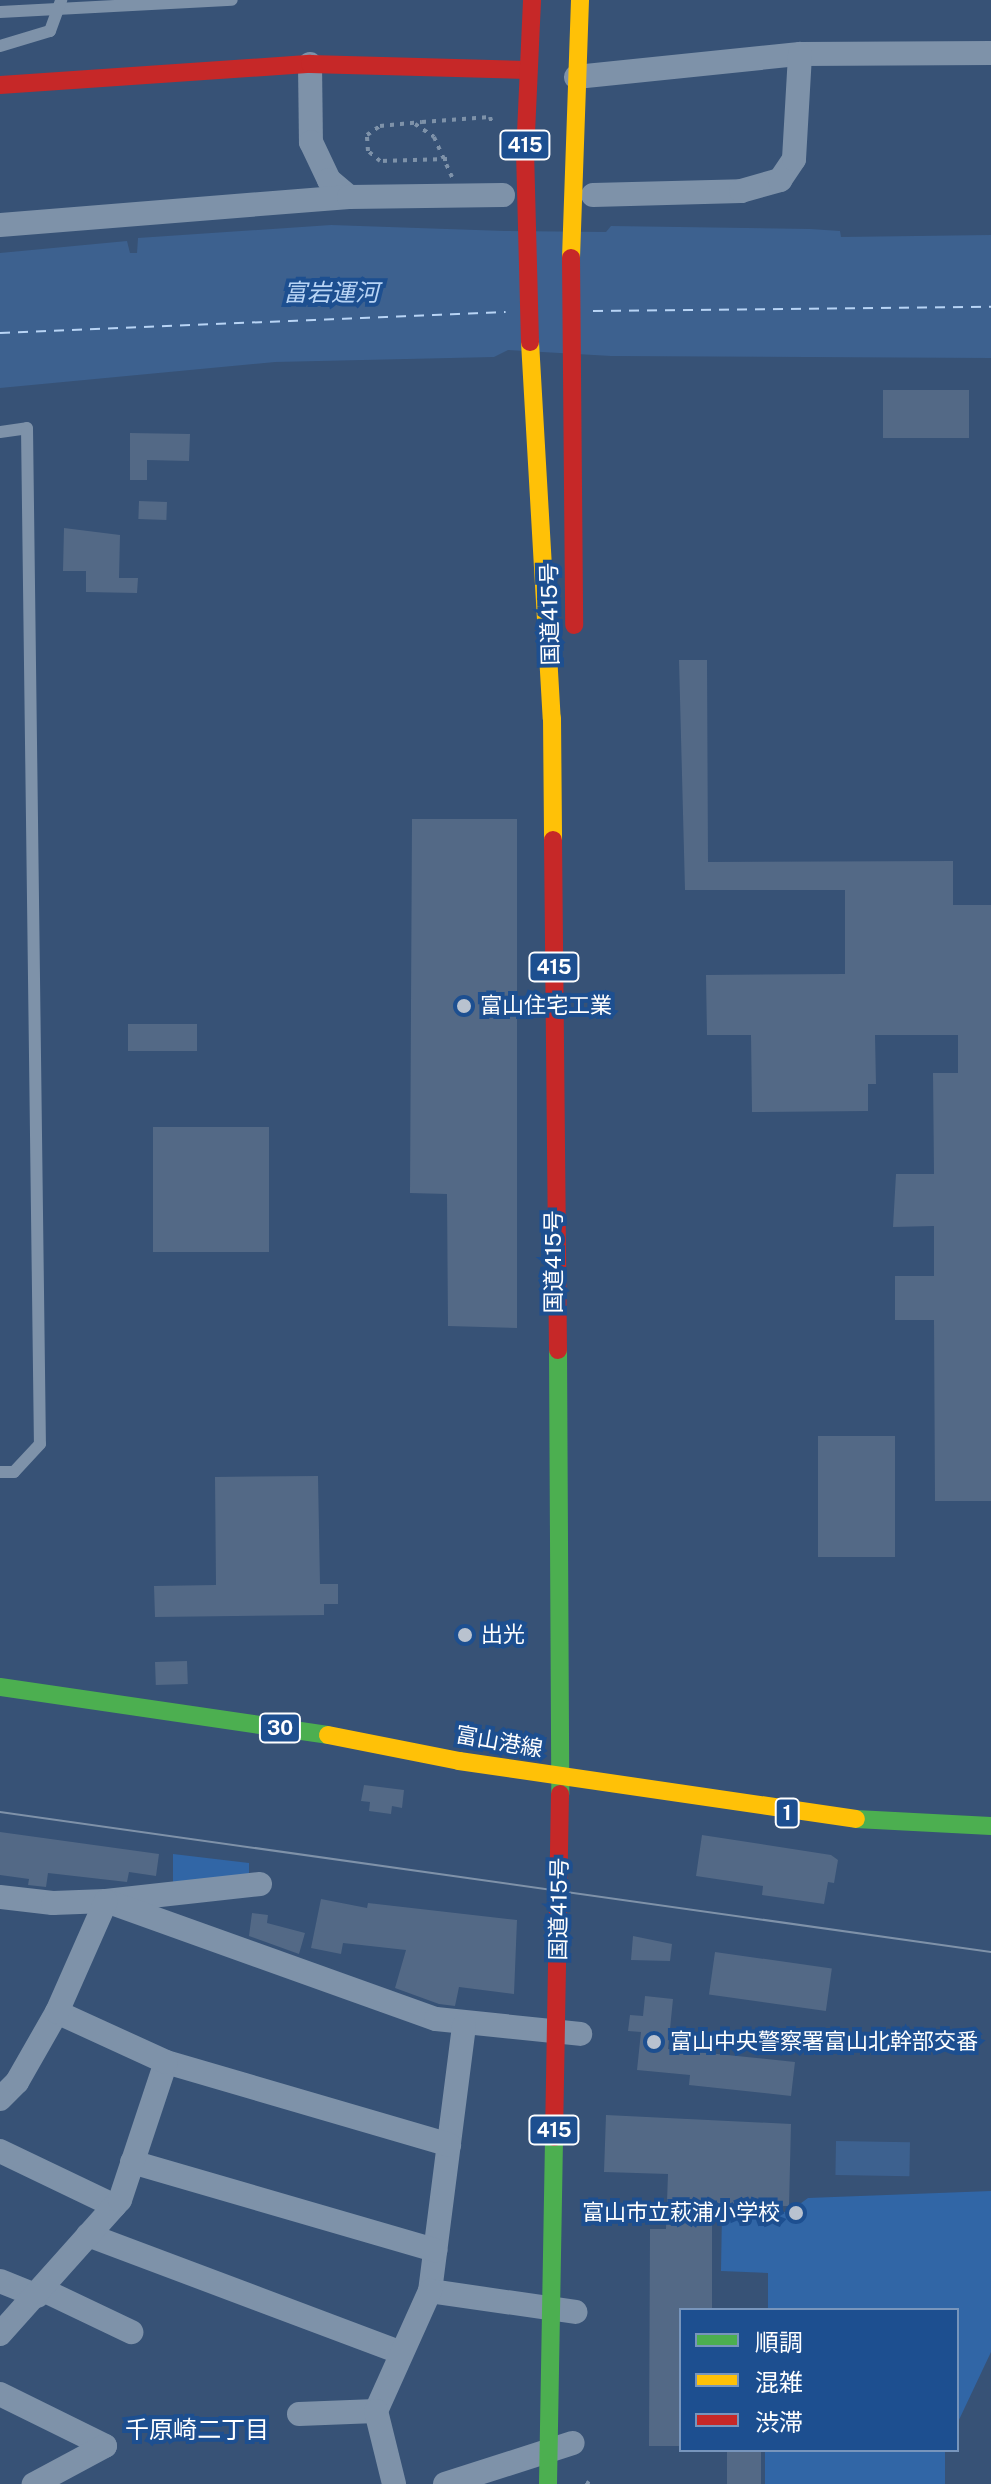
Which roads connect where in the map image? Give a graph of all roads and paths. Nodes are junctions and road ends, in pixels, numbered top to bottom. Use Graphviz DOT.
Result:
graph roads {
  1 [pos="232,0"];
  2 [pos="532,0"];
  3 [pos="580,0"];
  4 [pos="60,4"];
  5 [pos="0,12"];
  6 [pos="0,46"];
  7 [pos="991,53"];
  8 [pos="800,54"];
  9 [pos="310,64"];
  10 [pos="528,70"];
  11 [pos="576,77"];
  12 [pos="0,85"];
  13 [pos="414,122"];
  14 [pos="494,129"];
  15 [pos="447,159"];
  16 [pos="452,195"];
  17 [pos="503,195"];
  18 [pos="593,195"];
  19 [pos="349,197"];
  20 [pos="0,225"];
  21 [pos="0,432"];
  22 [pos="574,643"];
  23 [pos="0,1472"];
  24 [pos="0,1687"];
  25 [pos="585,1754"];
  26 [pos="559,1776"];
  27 [pos="586,1781"];
  28 [pos="585,1805"];
  29 [pos="991,1826"];
  30 [pos="260,1884"];
  31 [pos="0,1897"];
  32 [pos="106,1901"];
  33 [pos="57,2012"];
  34 [pos="464,2026"];
  35 [pos="574,2033"];
  36 [pos="166,2062"];
  37 [pos="0,2099"];
  38 [pos="449,2145"];
  39 [pos="0,2151"];
  40 [pos="132,2162"];
  41 [pos="115,2206"];
  42 [pos="88,2235"];
  43 [pos="435,2250"];
  44 [pos="0,2281"];
  45 [pos="430,2291"];
  46 [pos="40,2293"];
  47 [pos="569,2311"];
  48 [pos="131,2332"];
  49 [pos="0,2334"];
  50 [pos="402,2353"];
  51 [pos="0,2394"];
  52 [pos="376,2411"];
  53 [pos="299,2414"];
  54 [pos="574,2435"];
  55 [pos="549,2450"];
  56 [pos="583,2479"];
  57 [pos="34,2484"];
  58 [pos="394,2484"];
  59 [pos="445,2484"];
  60 [pos="548,2484"];
  1 -- 4 [label="lane"];
  2 -- 10 [label="main road, 国道415号 / 415"];
  3 -- 11 [label="main road, 国道415号 / 415"];
  4 -- 5 [label="lane"];
  4 -- 6 [label="lane"];
  7 -- 8 [label="street"];
  8 -- 11 [label="street"];
  8 -- 18 [label="street"];
  9 -- 10 [label="main road"];
  9 -- 12 [label="main road"];
  9 -- 19 [label="street"];
  10 -- 26 [label="main road, 国道415号 / 415"];
  11 -- 22 [label="main road, 国道415号 / 415"];
  13 -- 14 [label="path"];
  13 -- 15 [label="path"];
  13 -- 15 [label="path"];
  15 -- 16 [label="path"];
  16 -- 17 [label="street"];
  16 -- 19 [label="street"];
  19 -- 20 [label="street"];
  21 -- 23 [label="lane"];
  24 -- 26 [label="main road, 富山港線 / 30"];
  25 -- 27 [label="main road"];
  26 -- 27 [label="main road, 富山港線 / 30"];
  26 -- 35 [label="main road, 国道415号 / 415"];
  27 -- 28 [label="main road"];
  27 -- 29 [label="main road, 富山港線 / 1"];
  30 -- 32 [label="street"];
  31 -- 32 [label="street"];
  32 -- 33 [label="street"];
  32 -- 34 [label="street"];
  33 -- 36 [label="street"];
  33 -- 37 [label="street"];
  34 -- 35 [label="street"];
  34 -- 38 [label="street"];
  35 -- 47 [label="main road, 国道415号 / 415"];
  36 -- 38 [label="street"];
  36 -- 40 [label="street"];
  38 -- 43 [label="street"];
  39 -- 41 [label="street"];
  40 -- 41 [label="street"];
  40 -- 43 [label="street"];
  41 -- 42 [label="street"];
  42 -- 46 [label="street"];
  42 -- 50 [label="street"];
  43 -- 45 [label="street"];
  44 -- 46 [label="street"];
  45 -- 47 [label="street"];
  45 -- 50 [label="street"];
  46 -- 48 [label="street"];
  46 -- 49 [label="street"];
  47 -- 55 [label="main road, 国道415号 / 415"];
  50 -- 52 [label="street"];
  51 -- 57 [label="street"];
  52 -- 53 [label="street"];
  52 -- 58 [label="street"];
  54 -- 55 [label="street"];
  54 -- 56 [label="main road"];
  55 -- 59 [label="street"];
  55 -- 60 [label="main road, 国道415号 / 415"];
}
